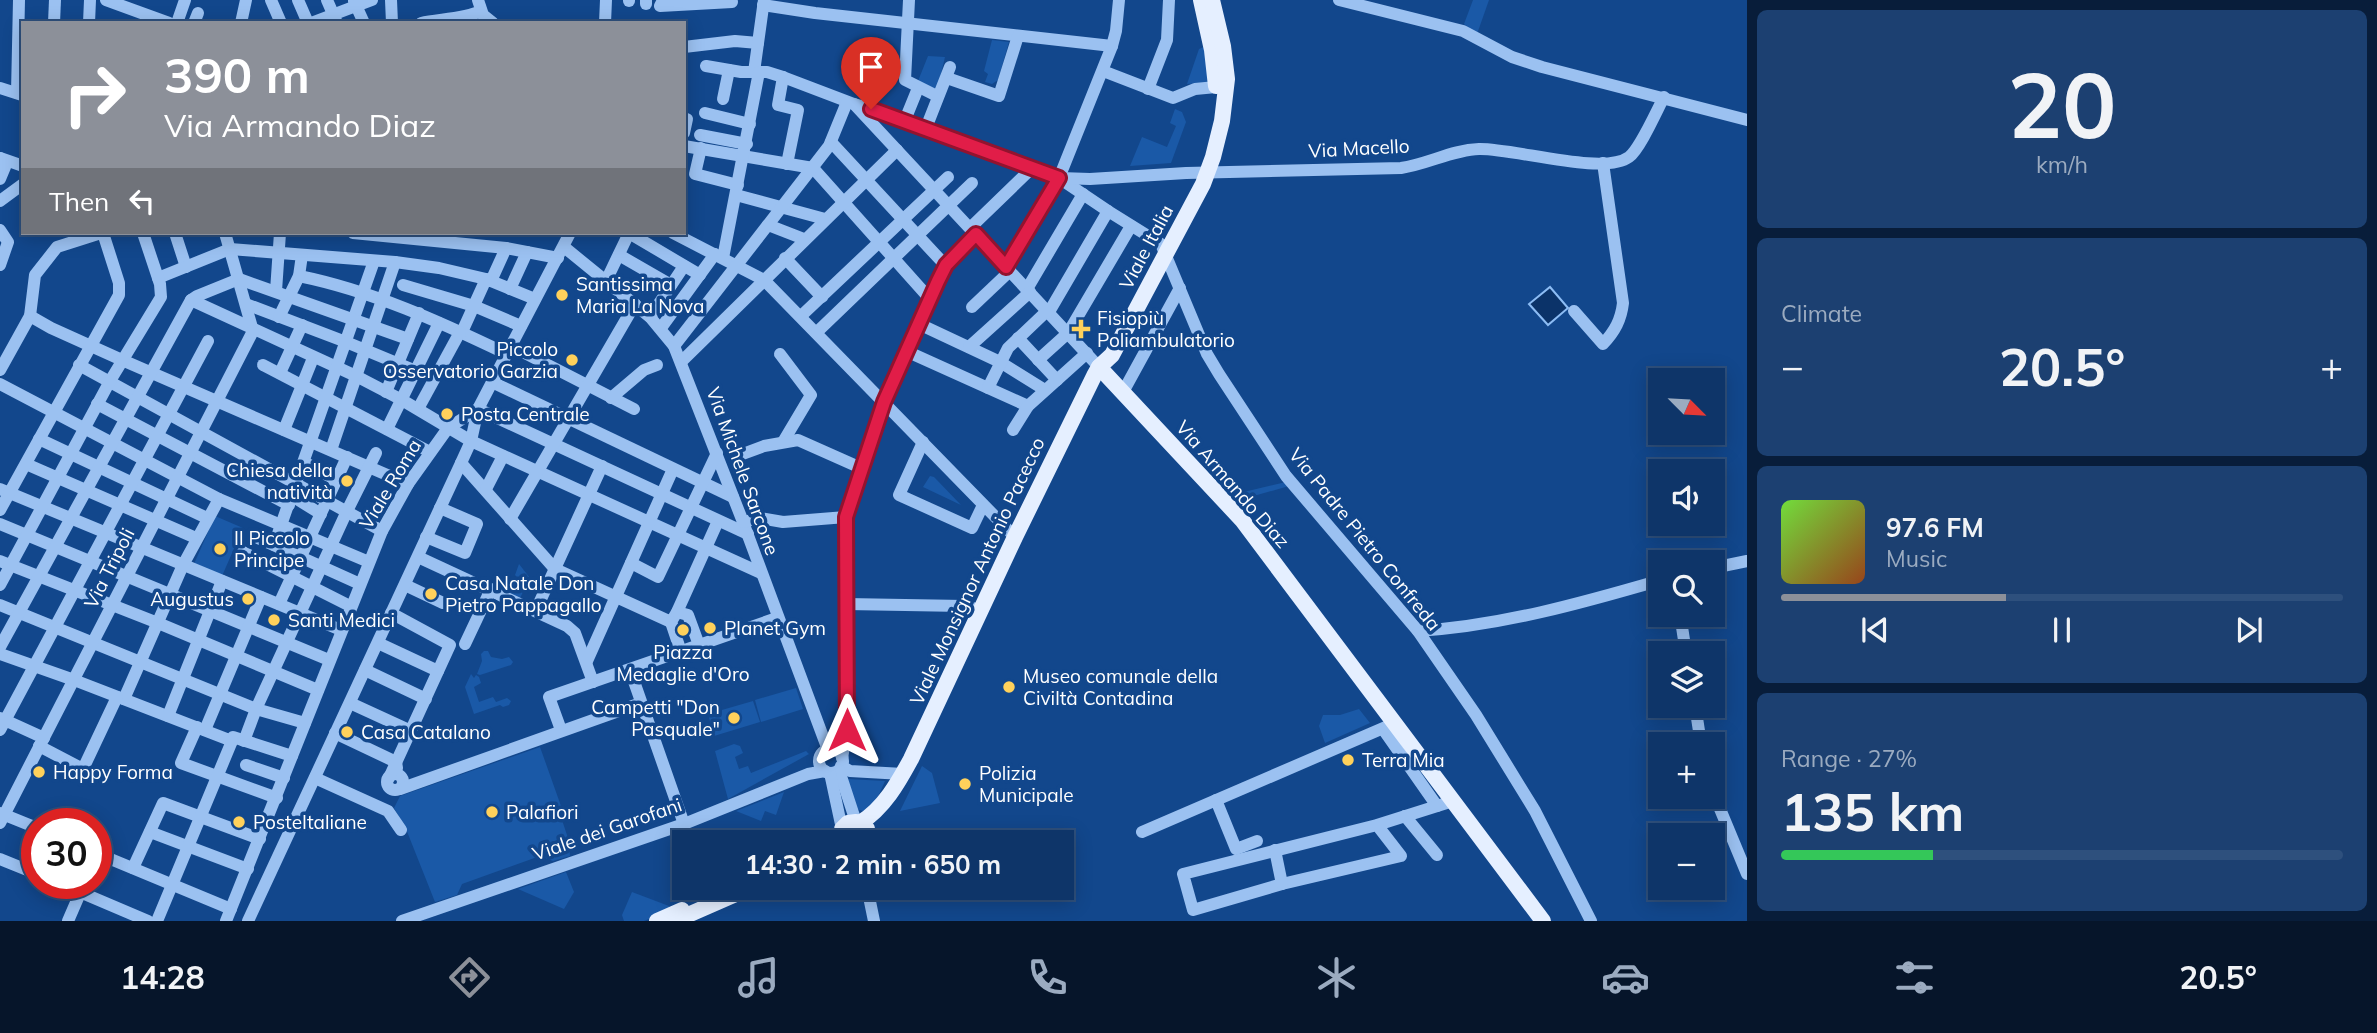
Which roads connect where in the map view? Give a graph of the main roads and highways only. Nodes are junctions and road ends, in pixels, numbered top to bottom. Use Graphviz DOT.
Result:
graph roads {
  1 [pos="1201,0"];
  2 [pos="1212,0"];
  3 [pos="1202,173"];
  4 [pos="1099,367"];
  5 [pos="892,792"];
  6 [pos="849,830"];
  7 [pos="874,830"];
  8 [pos="705,900"];
  9 [pos="722,900"];
  10 [pos="657,921"];
  11 [pos="674,921"];
  12 [pos="1543,921"];
  1 -- 3 [label="main road, Viale Italia"];
  2 -- 3 [label="main road, Viale Italia"];
  3 -- 4 [label="main road, Viale Italia"];
  4 -- 5 [label="main road, Viale Monsignor Antonio Pacecco"];
  4 -- 12 [label="main road, Via Armando Diaz"];
  5 -- 6 [label="main road, Viale Monsignor Antonio Pacecco"];
  5 -- 7 [label="main road, Viale Monsignor Antonio Pacecco"];
  8 -- 10 [label="main road"];
  9 -- 11 [label="main road"];
}
